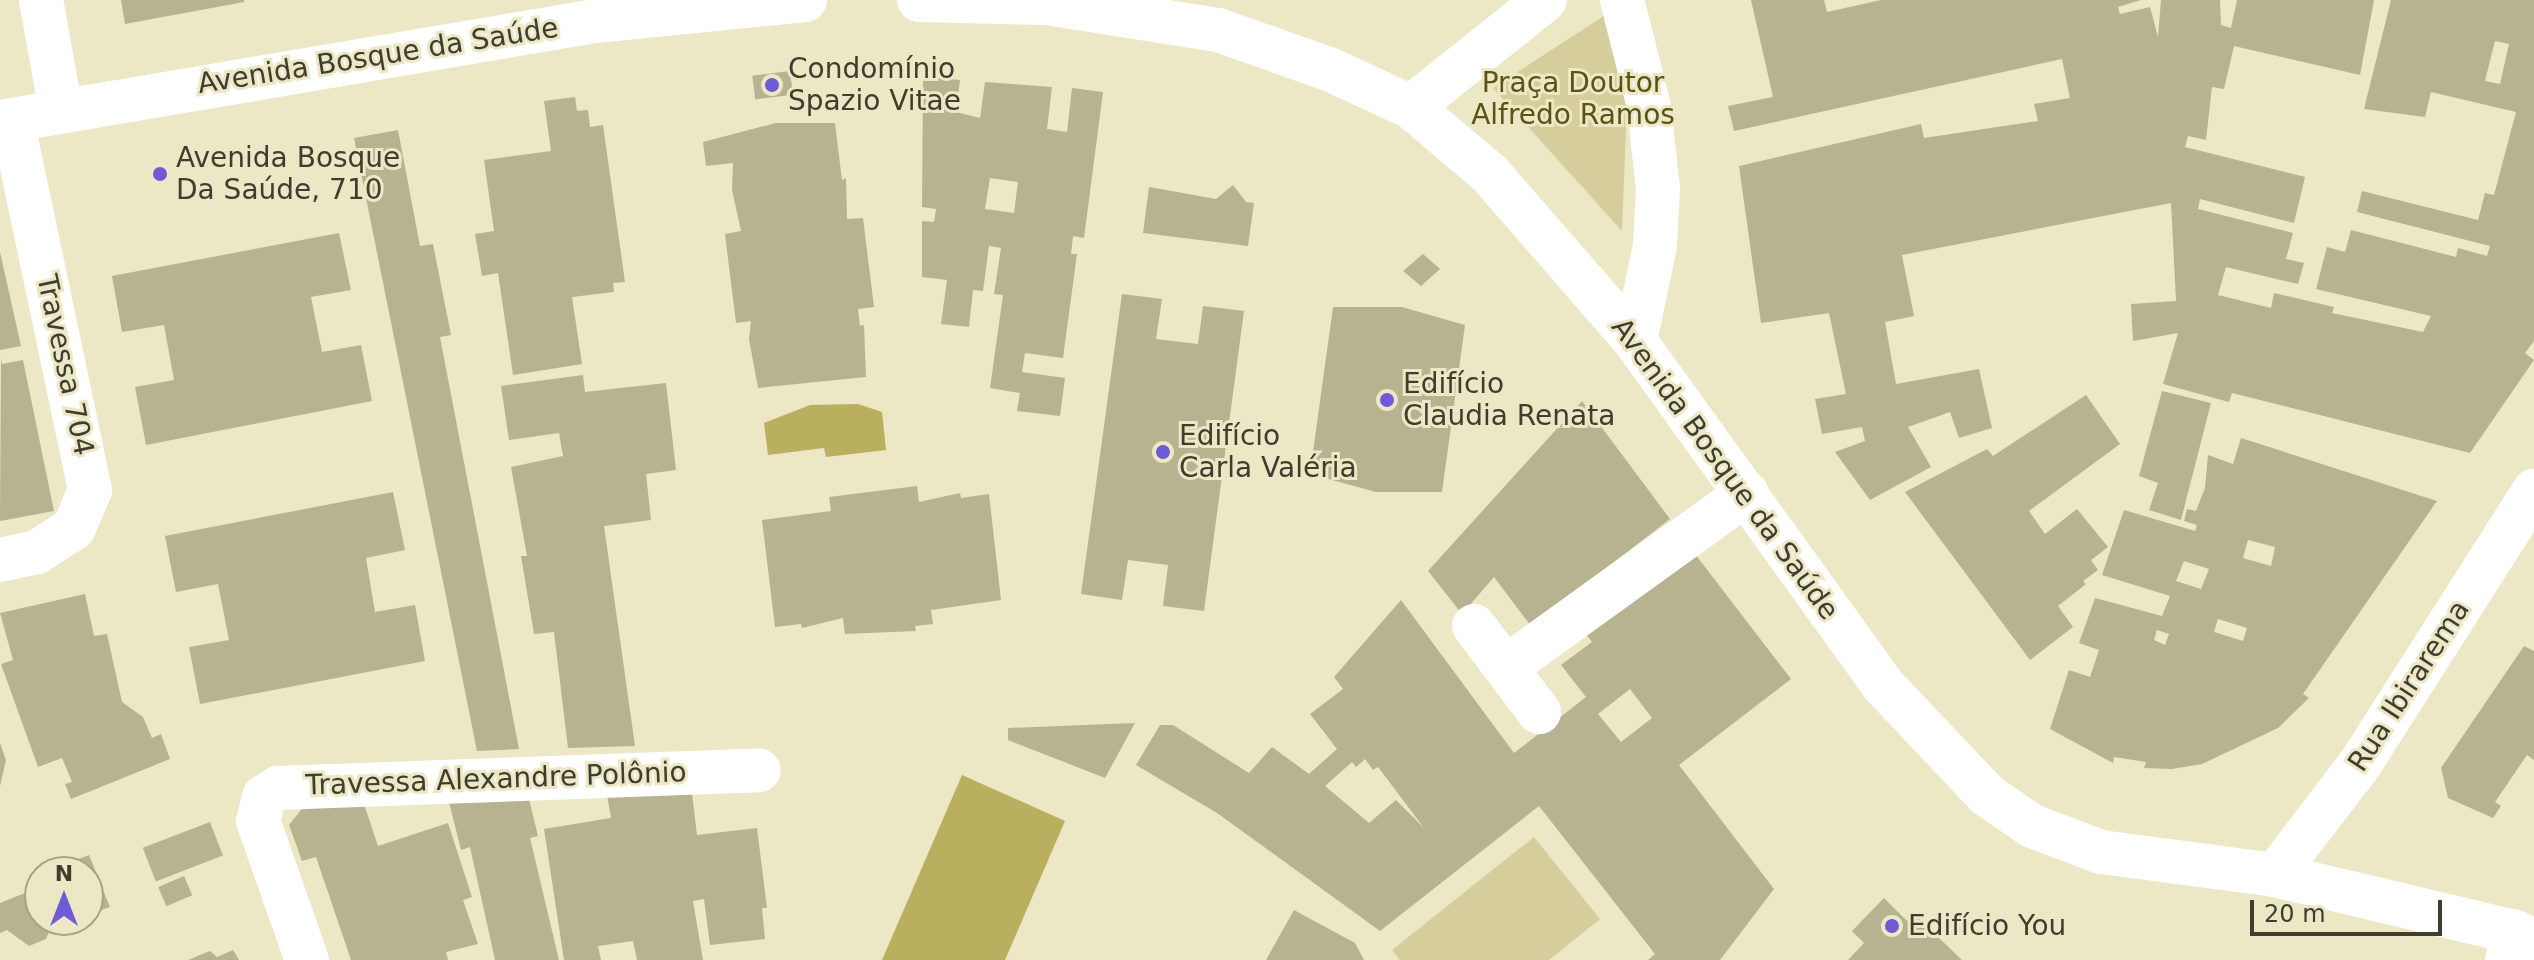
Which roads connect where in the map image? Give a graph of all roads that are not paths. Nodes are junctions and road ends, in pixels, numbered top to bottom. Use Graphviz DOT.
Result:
graph roads {
  1 [pos="41,0"];
  2 [pos="805,0"];
  3 [pos="919,0"];
  4 [pos="1545,0"];
  5 [pos="1622,0"];
  6 [pos="1411,107"];
  7 [pos="61,111"];
  8 [pos="6,121"];
  9 [pos="1635,341"];
  10 [pos="2534,491"];
  11 [pos="1747,493"];
  12 [pos="0,560"];
  13 [pos="1474,626"];
  14 [pos="1506,667"];
  15 [pos="1539,712"];
  16 [pos="759,770"];
  17 [pos="2275,875"];
  18 [pos="2519,945"];
  19 [pos="307,960"];
  1 -- 7 [label="street"];
  2 -- 7 [label="street, Avenida Bosque da Saúde"];
  3 -- 6 [label="street, Avenida Bosque da Saúde"];
  4 -- 6 [label="street"];
  5 -- 9 [label="street"];
  6 -- 9 [label="street, Avenida Bosque da Saúde"];
  7 -- 8 [label="street, Avenida Bosque da Saúde"];
  8 -- 12 [label="street, Travessa 704"];
  9 -- 11 [label="street, Avenida Bosque da Saúde"];
  10 -- 17 [label="street, Rua Ibirarema"];
  11 -- 14 [label="street"];
  11 -- 17 [label="street, Avenida Bosque da Saúde"];
  13 -- 14 [label="street"];
  14 -- 15 [label="street"];
  16 -- 19 [label="street, Travessa Alexandre Polônio"];
  17 -- 18 [label="street, Avenida Bosque da Saúde"];
}
